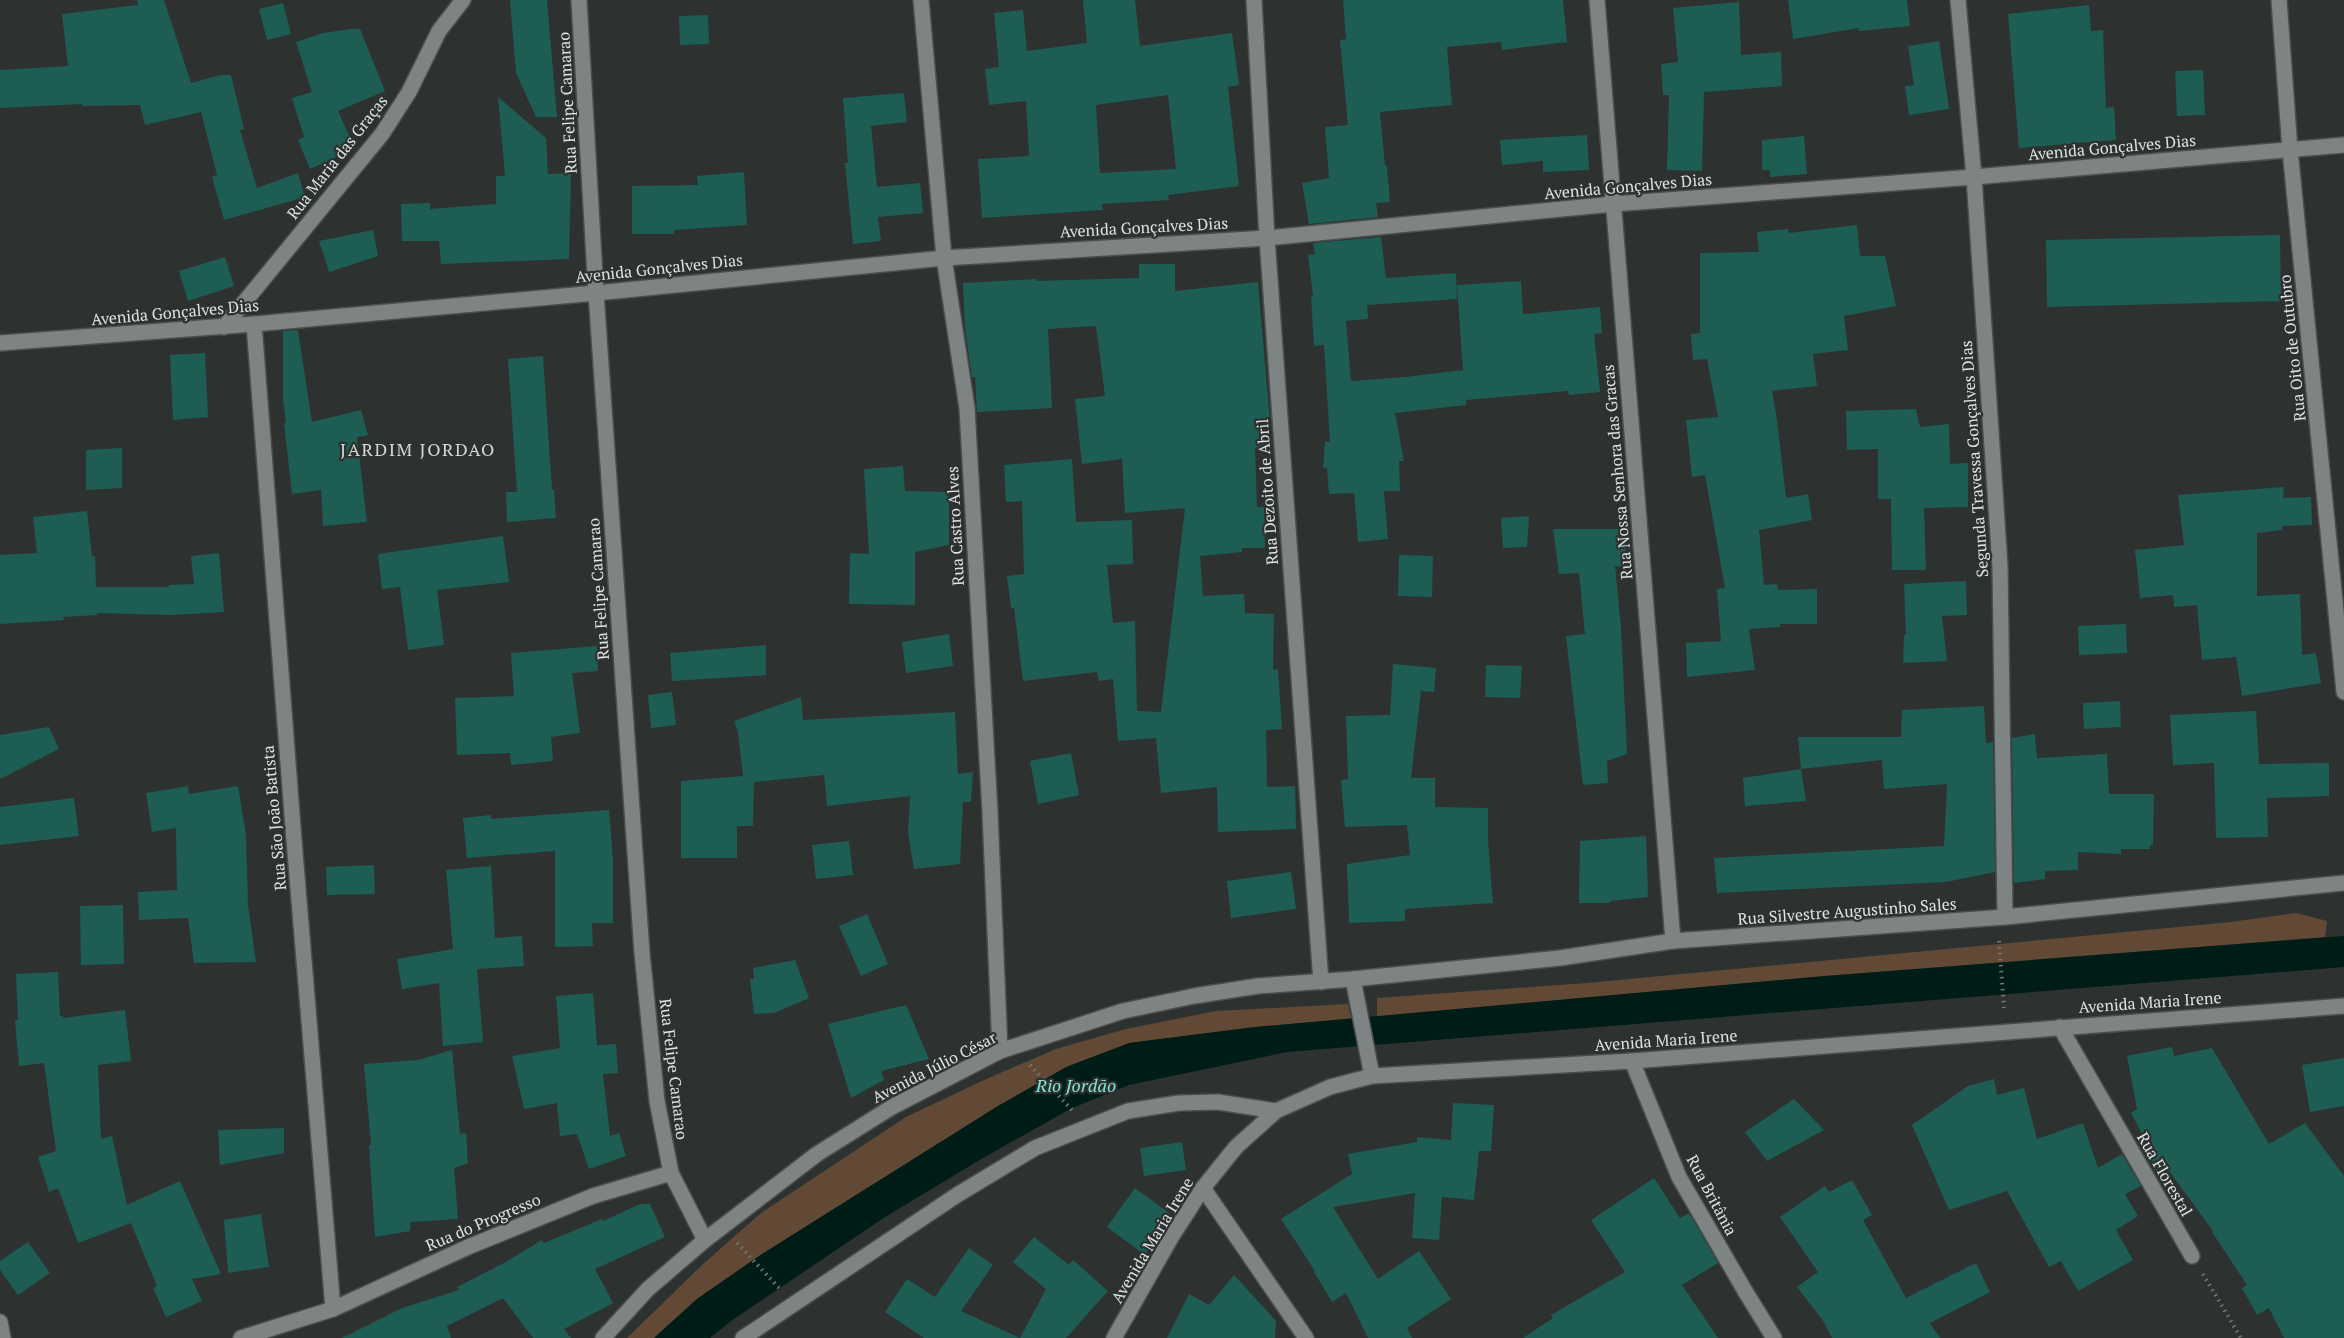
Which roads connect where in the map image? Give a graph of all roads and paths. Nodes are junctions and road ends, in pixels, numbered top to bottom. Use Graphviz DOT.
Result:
graph roads {
  1 [pos="463,0"];
  2 [pos="579,0"];
  3 [pos="921,0"];
  4 [pos="1254,0"];
  5 [pos="1597,0"];
  6 [pos="1959,0"];
  7 [pos="2279,0"];
  8 [pos="2344,145"];
  9 [pos="2290,150"];
  10 [pos="1974,177"];
  11 [pos="1613,204"];
  12 [pos="1267,238"];
  13 [pos="944,258"];
  14 [pos="596,293"];
  15 [pos="254,324"];
  16 [pos="224,327"];
  17 [pos="0,344"];
  18 [pos="2344,692"];
  19 [pos="2344,883"];
  20 [pos="2006,917"];
  21 [pos="1999,935"];
  22 [pos="1673,941"];
  23 [pos="1321,982"];
  24 [pos="1354,985"];
  25 [pos="2344,1006"];
  26 [pos="2004,1010"];
  27 [pos="2060,1027"];
  28 [pos="1000,1052"];
  29 [pos="1632,1061"];
  30 [pos="1029,1064"];
  31 [pos="1371,1069"];
  32 [pos="1276,1111"];
  33 [pos="1075,1113"];
  34 [pos="671,1173"];
  35 [pos="1203,1188"];
  36 [pos="705,1240"];
  37 [pos="735,1240"];
  38 [pos="2192,1256"];
  39 [pos="782,1292"];
  40 [pos="333,1309"];
  41 [pos="0,1322"];
  42 [pos="3,1338"];
  43 [pos="241,1338"];
  44 [pos="603,1338"];
  45 [pos="743,1338"];
  46 [pos="1114,1338"];
  47 [pos="1306,1338"];
  48 [pos="1774,1338"];
  49 [pos="2241,1338"];
  1 -- 16 [label="street, Rua Maria das Graças"];
  2 -- 14 [label="street, Rua Felipe Camarao"];
  3 -- 13 [label="street, Rua Castro Alves"];
  4 -- 12 [label="street, Rua Dezoito de Abril"];
  5 -- 11 [label="street, Rua Nossa Senhora das Gracas"];
  6 -- 10 [label="street, Segunda Travessa Gonçalves Dias"];
  7 -- 9 [label="street, Rua Oito de Outubro"];
  8 -- 9 [label="street, Avenida Gonçalves Dias"];
  9 -- 10 [label="street, Avenida Gonçalves Dias"];
  9 -- 18 [label="street, Rua Oito de Outubro"];
  10 -- 11 [label="street, Avenida Gonçalves Dias"];
  10 -- 20 [label="street, Segunda Travessa Gonçalves Dias"];
  11 -- 12 [label="street, Avenida Gonçalves Dias"];
  11 -- 22 [label="street, Rua Nossa Senhora das Gracas"];
  12 -- 13 [label="street, Avenida Gonçalves Dias"];
  12 -- 23 [label="street, Rua Dezoito de Abril"];
  13 -- 14 [label="street, Avenida Gonçalves Dias"];
  13 -- 28 [label="street, Rua Castro Alves"];
  14 -- 15 [label="street, Avenida Gonçalves Dias"];
  14 -- 34 [label="street, Rua Felipe Camarao"];
  15 -- 16 [label="street, Avenida Gonçalves Dias"];
  15 -- 40 [label="street, Rua São João Batista"];
  16 -- 17 [label="street, Avenida Gonçalves Dias"];
  19 -- 20 [label="street, Rua Silvestre Augustinho Sales"];
  20 -- 22 [label="street, Rua Silvestre Augustinho Sales"];
  21 -- 26 [label="path"];
  22 -- 24 [label="street, Rua Silvestre Augustinho Sales"];
  23 -- 24 [label="street, Avenida Júlio César"];
  23 -- 28 [label="street, Avenida Júlio César"];
  24 -- 31 [label="street"];
  25 -- 27 [label="street, Avenida Maria Irene"];
  27 -- 29 [label="street, Avenida Maria Irene"];
  27 -- 38 [label="street, Rua Florestal"];
  28 -- 36 [label="street, Avenida Júlio César"];
  29 -- 31 [label="street, Avenida Maria Irene"];
  29 -- 48 [label="street, Rua Britânia"];
  30 -- 33 [label="path"];
  31 -- 32 [label="street, Avenida Maria Irene"];
  32 -- 35 [label="street, Avenida Maria Irene"];
  32 -- 45 [label="street"];
  34 -- 36 [label="street"];
  34 -- 40 [label="street, Rua do Progresso"];
  35 -- 46 [label="street, Avenida Maria Irene"];
  35 -- 47 [label="street"];
  36 -- 44 [label="street, Avenida Júlio César"];
  37 -- 39 [label="path"];
  38 -- 49 [label="path"];
  40 -- 43 [label="street, Rua do Progresso"];
  41 -- 42 [label="street"];
}
